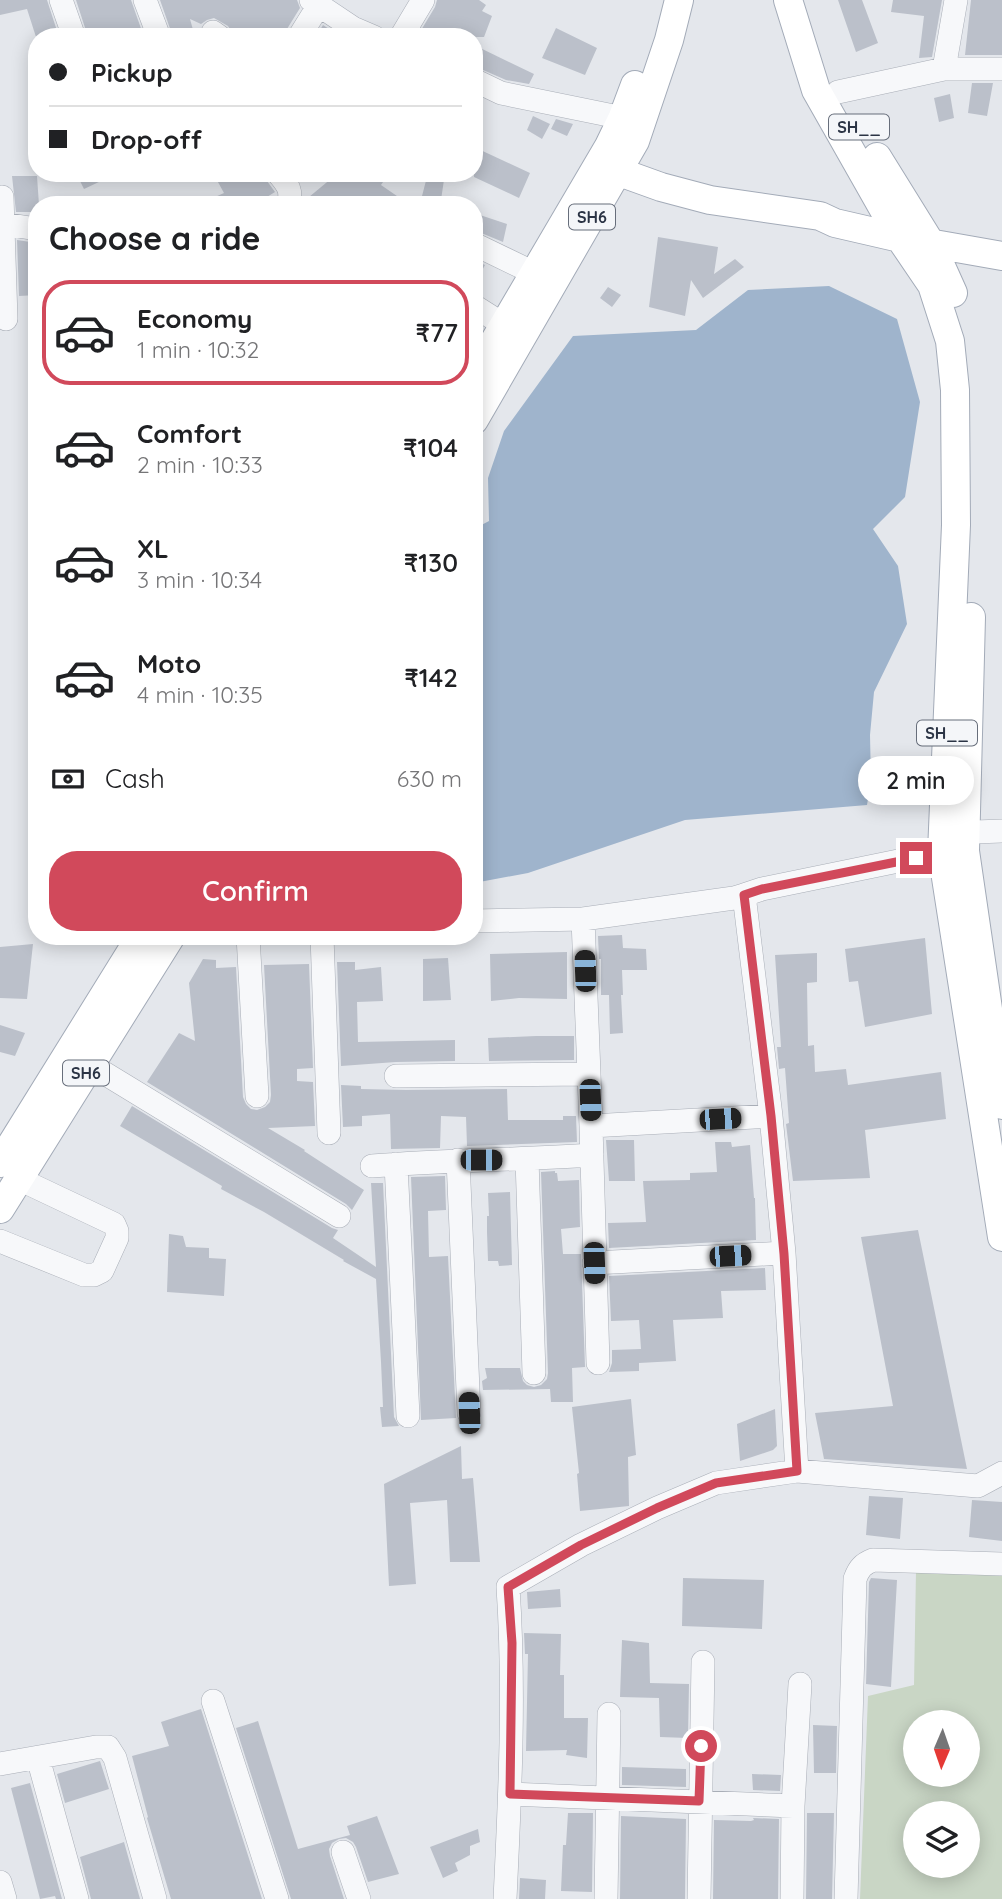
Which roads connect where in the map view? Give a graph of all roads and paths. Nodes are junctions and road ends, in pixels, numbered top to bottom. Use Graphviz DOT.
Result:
graph roads {
  1 [pos="61,0"];
  2 [pos="145,0"];
  3 [pos="423,0"];
  4 [pos="662,0"];
  5 [pos="679,0"];
  6 [pos="788,0"];
  7 [pos="805,0"];
  8 [pos="956,0"];
  9 [pos="315,3"];
  10 [pos="71,28"];
  11 [pos="156,28"];
  12 [pos="303,28"];
  13 [pos="353,28"];
  14 [pos="406,28"];
  15 [pos="944,69"];
  16 [pos="1002,69"];
  17 [pos="483,84"];
  18 [pos="838,92"];
  19 [pos="632,119"];
  20 [pos="607,168"];
  21 [pos="2,197"];
  22 [pos="4,224"];
  23 [pos="28,228"];
  24 [pos="910,231"];
  25 [pos="1002,239"];
  26 [pos="483,248"];
  27 [pos="2,251"];
  28 [pos="1002,256"];
  29 [pos="534,273"];
  30 [pos="483,312"];
  31 [pos="6,319"];
  32 [pos="504,325"];
  33 [pos="483,361"];
  34 [pos="483,403"];
  35 [pos="1002,831"];
  36 [pos="954,842"];
  37 [pos="744,895"];
  38 [pos="583,919"];
  39 [pos="483,921"];
  40 [pos="136,945"];
  41 [pos="165,945"];
  42 [pos="249,945"];
  43 [pos="322,945"];
  44 [pos="91,1066"];
  45 [pos="589,1074"];
  46 [pos="396,1076"];
  47 [pos="257,1096"];
  48 [pos="1002,1105"];
  49 [pos="771,1116"];
  50 [pos="591,1126"];
  51 [pos="329,1133"];
  52 [pos="592,1155"];
  53 [pos="527,1159"];
  54 [pos="458,1160"];
  55 [pos="396,1164"];
  56 [pos="372,1166"];
  57 [pos="10,1171"];
  58 [pos="0,1209"];
  59 [pos="339,1216"];
  60 [pos="1002,1237"];
  61 [pos="0,1241"];
  62 [pos="784,1254"];
  63 [pos="594,1263"];
  64 [pos="598,1363"];
  65 [pos="534,1373"];
  66 [pos="469,1413"];
  67 [pos="408,1416"];
  68 [pos="797,1471"];
  69 [pos="1002,1473"];
  70 [pos="1002,1564"];
  71 [pos="703,1662"];
  72 [pos="800,1684"];
  73 [pos="213,1701"];
  74 [pos="609,1714"];
  75 [pos="38,1758"];
  76 [pos="0,1764"];
  77 [pos="510,1794"];
  78 [pos="608,1798"];
  79 [pos="699,1801"];
  80 [pos="793,1806"];
  81 [pos="342,1852"];
  82 [pos="0,1882"];
  83 [pos="5,1899"];
  84 [pos="77,1899"];
  85 [pos="155,1899"];
  86 [pos="277,1899"];
  87 [pos="359,1899"];
  88 [pos="505,1899"];
  89 [pos="606,1899"];
  90 [pos="699,1899"];
  91 [pos="792,1899"];
  92 [pos="846,1899"];
  1 -- 10 [label="street"];
  2 -- 11 [label="street"];
  3 -- 14 [label="street"];
  4 -- 19 [label="main road, SH6"];
  5 -- 19 [label="main road, SH6"];
  6 -- 24 [label="main road, SH__"];
  7 -- 18 [label="main road, SH__"];
  8 -- 15 [label="street"];
  9 -- 12 [label="street"];
  9 -- 13 [label="street"];
  15 -- 16 [label="street"];
  15 -- 18 [label="street"];
  17 -- 19 [label="street"];
  18 -- 24 [label="main road, SH__"];
  19 -- 20 [label="main road, SH6"];
  20 -- 24 [label="main road"];
  20 -- 29 [label="main road, SH6"];
  20 -- 34 [label="main road, SH6"];
  21 -- 22 [label="street"];
  22 -- 23 [label="street"];
  22 -- 27 [label="street"];
  24 -- 25 [label="main road"];
  24 -- 28 [label="main road"];
  24 -- 36 [label="main road, SH__"];
  26 -- 29 [label="street"];
  27 -- 31 [label="street"];
  29 -- 32 [label="main road, SH6"];
  30 -- 32 [label="street"];
  32 -- 33 [label="main road, SH6"];
  35 -- 36 [label="street"];
  36 -- 37 [label="street"];
  36 -- 48 [label="main road"];
  36 -- 60 [label="main road, SH__"];
  37 -- 38 [label="street"];
  37 -- 49 [label="street"];
  38 -- 39 [label="street"];
  38 -- 45 [label="street"];
  40 -- 57 [label="main road, SH6"];
  41 -- 44 [label="main road, SH6"];
  42 -- 47 [label="street"];
  43 -- 51 [label="street"];
  44 -- 57 [label="main road, SH6"];
  44 -- 59 [label="street"];
  45 -- 46 [label="street"];
  45 -- 50 [label="street"];
  49 -- 50 [label="street"];
  49 -- 62 [label="street"];
  50 -- 52 [label="street"];
  52 -- 53 [label="street"];
  52 -- 63 [label="street"];
  53 -- 54 [label="street"];
  53 -- 65 [label="street"];
  54 -- 55 [label="street"];
  54 -- 66 [label="street"];
  55 -- 56 [label="street"];
  55 -- 67 [label="street"];
  57 -- 58 [label="main road, SH6"];
  57 -- 61 [label="street"];
  62 -- 63 [label="street"];
  62 -- 68 [label="street"];
  63 -- 64 [label="street"];
  68 -- 69 [label="street"];
  68 -- 77 [label="street"];
  70 -- 92 [label="street"];
  71 -- 79 [label="street"];
  72 -- 80 [label="street"];
  73 -- 86 [label="street"];
  74 -- 78 [label="street"];
  75 -- 76 [label="street"];
  75 -- 84 [label="street"];
  75 -- 85 [label="street"];
  77 -- 78 [label="street"];
  77 -- 88 [label="street"];
  78 -- 79 [label="street"];
  78 -- 89 [label="street"];
  79 -- 80 [label="street"];
  79 -- 90 [label="street"];
  80 -- 91 [label="street"];
  81 -- 87 [label="street"];
  82 -- 83 [label="street"];
}
